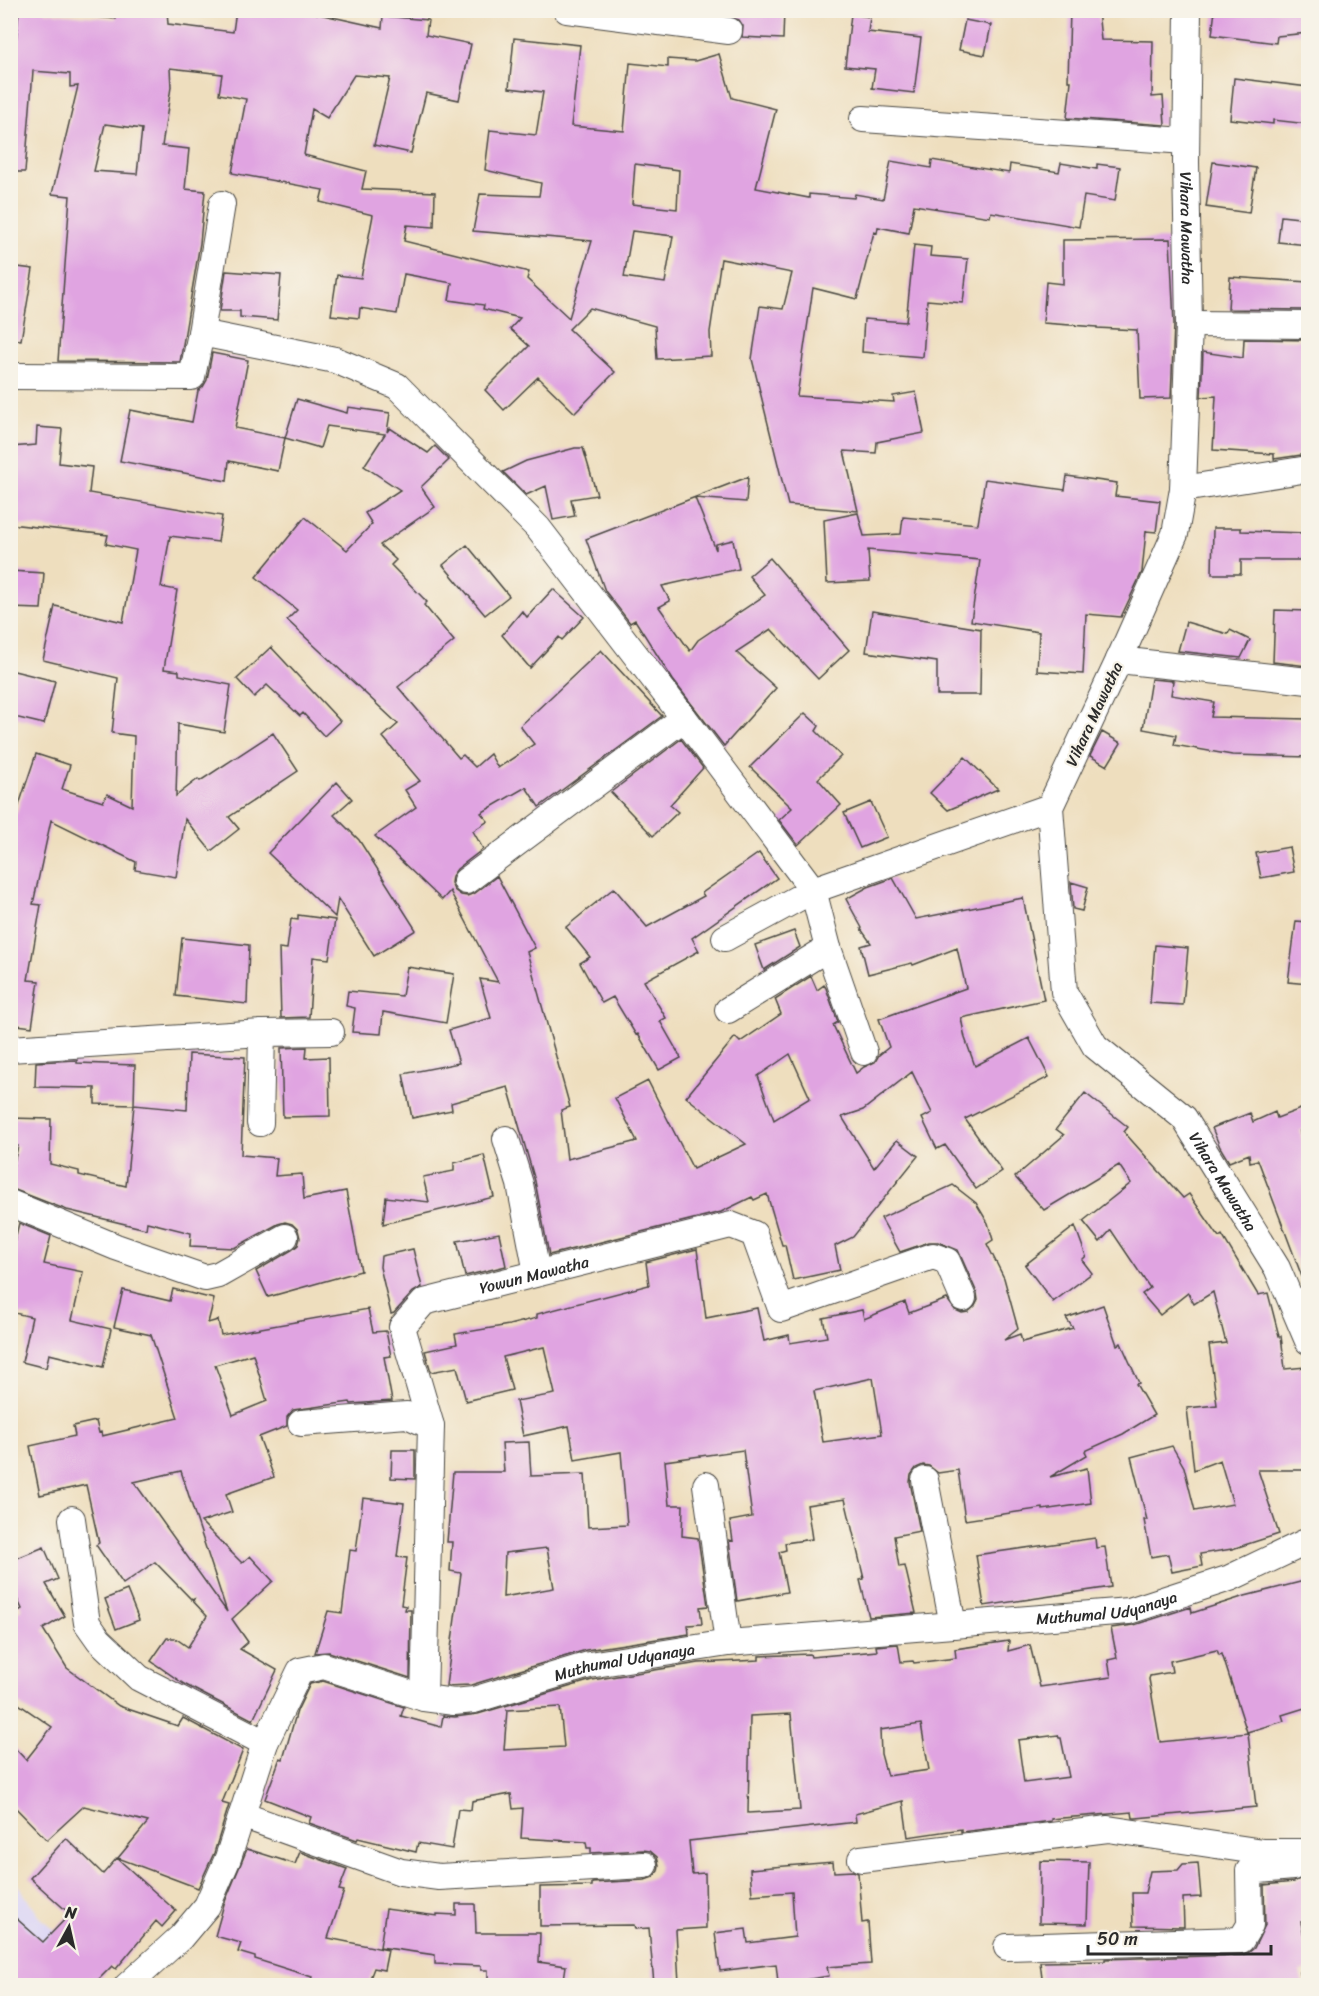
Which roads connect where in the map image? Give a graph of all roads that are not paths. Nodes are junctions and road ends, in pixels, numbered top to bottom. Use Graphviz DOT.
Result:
graph roads {
  1 [pos="567,10"];
  2 [pos="1188,10"];
  3 [pos="729,31"];
  4 [pos="863,119"];
  5 [pos="1186,141"];
  6 [pos="222,204"];
  7 [pos="1189,324"];
  8 [pos="1308,325"];
  9 [pos="201,333"];
  10 [pos="10,376"];
  11 [pos="1308,469"];
  12 [pos="1183,489"];
  13 [pos="1119,660"];
  14 [pos="1308,681"];
  15 [pos="684,718"];
  16 [pos="1050,807"];
  17 [pos="466,881"];
  18 [pos="813,890"];
  19 [pos="725,938"];
  20 [pos="828,948"];
  21 [pos="728,1010"];
  22 [pos="332,1032"];
  23 [pos="262,1033"];
  24 [pos="10,1049"];
  25 [pos="864,1052"];
  26 [pos="260,1123"];
  27 [pos="506,1139"];
  28 [pos="10,1203"];
  29 [pos="285,1237"];
  30 [pos="537,1273"];
  31 [pos="963,1298"];
  32 [pos="1308,1341"];
  33 [pos="301,1423"];
  34 [pos="431,1426"];
  35 [pos="925,1480"];
  36 [pos="706,1485"];
  37 [pos="72,1519"];
  38 [pos="1308,1541"];
  39 [pos="953,1625"];
  40 [pos="728,1643"];
  41 [pos="424,1698"];
  42 [pos="265,1743"];
  43 [pos="242,1815"];
  44 [pos="1308,1852"];
  45 [pos="861,1859"];
  46 [pos="644,1865"];
  47 [pos="1308,1865"];
  48 [pos="1007,1947"];
  49 [pos="127,1986"];
  1 -- 3 [label="street"];
  2 -- 5 [label="street, Vihara Mawatha"];
  4 -- 5 [label="street"];
  5 -- 7 [label="street, Vihara Mawatha"];
  6 -- 9 [label="street"];
  7 -- 8 [label="street"];
  7 -- 12 [label="street, Vihara Mawatha"];
  9 -- 10 [label="street"];
  9 -- 15 [label="street"];
  11 -- 12 [label="street"];
  12 -- 13 [label="street, Vihara Mawatha"];
  13 -- 14 [label="street"];
  13 -- 16 [label="street, Vihara Mawatha"];
  15 -- 17 [label="street"];
  15 -- 18 [label="street"];
  16 -- 18 [label="street"];
  16 -- 32 [label="street, Vihara Mawatha"];
  18 -- 19 [label="street"];
  18 -- 20 [label="street"];
  20 -- 21 [label="street"];
  20 -- 25 [label="street"];
  22 -- 23 [label="street"];
  23 -- 24 [label="street"];
  23 -- 26 [label="street"];
  27 -- 30 [label="street"];
  28 -- 29 [label="street"];
  30 -- 31 [label="street, Yowun Mawatha"];
  30 -- 34 [label="street, Yowun Mawatha"];
  33 -- 34 [label="street"];
  34 -- 41 [label="street, Yowun Mawatha"];
  35 -- 39 [label="street"];
  36 -- 40 [label="street"];
  37 -- 42 [label="street"];
  38 -- 39 [label="street, Muthumal Udyanaya"];
  39 -- 40 [label="street, Muthumal Udyanaya"];
  40 -- 41 [label="street, Muthumal Udyanaya"];
  41 -- 42 [label="street, Muthumal Udyanaya"];
  42 -- 43 [label="street, Muthumal Udyanaya"];
  43 -- 46 [label="street"];
  43 -- 49 [label="street, Muthumal Udyanaya"];
  44 -- 45 [label="street"];
  47 -- 48 [label="street"];
}
